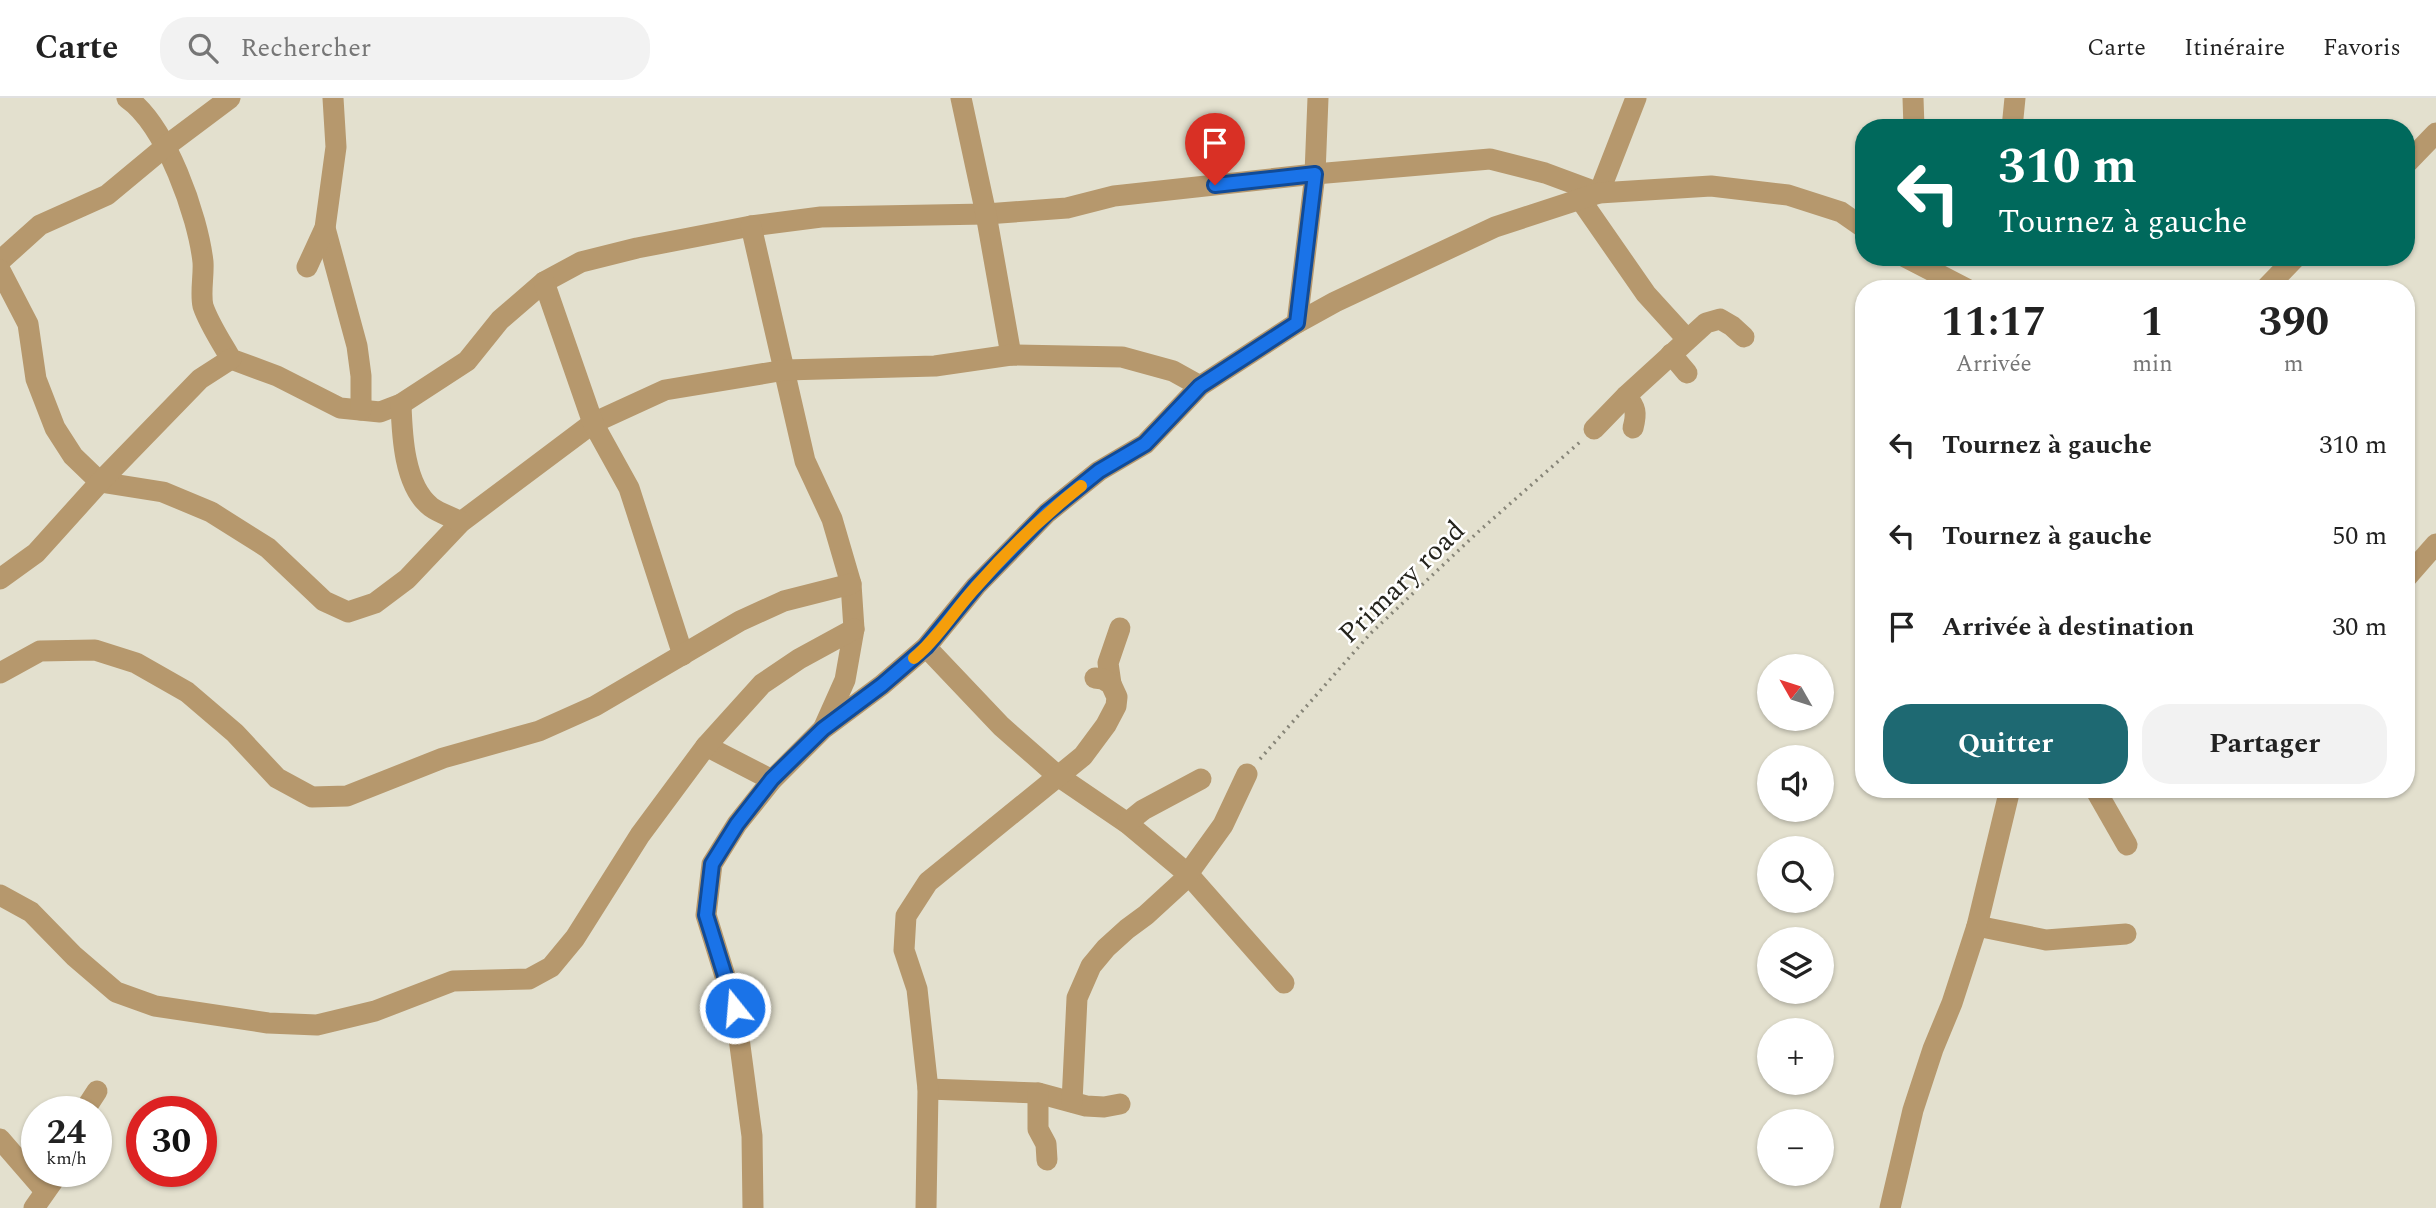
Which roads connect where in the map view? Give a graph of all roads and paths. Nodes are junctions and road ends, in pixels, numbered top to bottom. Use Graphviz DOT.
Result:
graph roads {
  1 [pos="127,98"];
  2 [pos="230,98"];
  3 [pos="333,98"];
  4 [pos="961,98"];
  5 [pos="1318,98"];
  6 [pos="1636,98"];
  7 [pos="1913,98"];
  8 [pos="2015,98"];
  9 [pos="1914,119"];
  10 [pos="2013,119"];
  11 [pos="2436,133"];
  12 [pos="166,146"];
  13 [pos="2415,155"];
  14 [pos="1315,174"];
  15 [pos="1590,196"];
  16 [pos="986,214"];
  17 [pos="1855,222"];
  18 [pos="751,226"];
  19 [pos="325,228"];
  20 [pos="0,261"];
  21 [pos="1925,266"];
  22 [pos="2285,266"];
  23 [pos="307,267"];
  24 [pos="0,270"];
  25 [pos="1950,280"];
  26 [pos="2273,280"];
  27 [pos="544,282"];
  28 [pos="1297,323"];
  29 [pos="1744,337"];
  30 [pos="1687,339"];
  31 [pos="1671,354"];
  32 [pos="1010,355"];
  33 [pos="231,359"];
  34 [pos="785,370"];
  35 [pos="1687,373"];
  36 [pos="1200,386"];
  37 [pos="1626,396"];
  38 [pos="401,404"];
  39 [pos="361,410"];
  40 [pos="593,423"];
  41 [pos="1633,428"];
  42 [pos="1594,429"];
  43 [pos="100,482"];
  44 [pos="461,522"];
  45 [pos="2436,544"];
  46 [pos="2415,568"];
  47 [pos="0,579"];
  48 [pos="850,584"];
  49 [pos="1120,628"];
  50 [pos="854,629"];
  51 [pos="926,647"];
  52 [pos="683,655"];
  53 [pos="0,673"];
  54 [pos="823,729"];
  55 [pos="706,746"];
  56 [pos="1247,774"];
  57 [pos="1058,776"];
  58 [pos="772,779"];
  59 [pos="1201,779"];
  60 [pos="2008,798"];
  61 [pos="2100,798"];
  62 [pos="1127,823"];
  63 [pos="2127,845"];
  64 [pos="1188,874"];
  65 [pos="0,895"];
  66 [pos="1977,926"];
  67 [pos="2126,934"];
  68 [pos="1284,983"];
  69 [pos="928,1089"];
  70 [pos="97,1091"];
  71 [pos="1038,1093"];
  72 [pos="94,1096"];
  73 [pos="1073,1102"];
  74 [pos="1120,1104"];
  75 [pos="0,1139"];
  76 [pos="1047,1160"];
  77 [pos="39,1199"];
  78 [pos="752,1208"];
  79 [pos="926,1208"];
  80 [pos="1890,1208"];
  1 -- 12 [label="street"];
  2 -- 12 [label="street"];
  3 -- 19 [label="street"];
  4 -- 16 [label="street"];
  5 -- 14 [label="street"];
  6 -- 15 [label="street"];
  7 -- 9 [label="street"];
  8 -- 10 [label="street"];
  11 -- 13 [label="street"];
  12 -- 20 [label="street"];
  12 -- 33 [label="street"];
  14 -- 15 [label="street"];
  14 -- 16 [label="street"];
  14 -- 28 [label="street"];
  15 -- 17 [label="street"];
  15 -- 28 [label="street"];
  15 -- 30 [label="street"];
  16 -- 18 [label="street"];
  16 -- 32 [label="street"];
  18 -- 27 [label="street"];
  18 -- 34 [label="street"];
  19 -- 23 [label="street"];
  19 -- 39 [label="street"];
  21 -- 25 [label="street"];
  22 -- 26 [label="street"];
  24 -- 43 [label="street"];
  27 -- 38 [label="street"];
  27 -- 40 [label="street"];
  28 -- 36 [label="street"];
  29 -- 30 [label="street"];
  30 -- 31 [label="street"];
  31 -- 35 [label="street"];
  31 -- 37 [label="street"];
  32 -- 34 [label="street"];
  32 -- 36 [label="street"];
  33 -- 39 [label="street"];
  33 -- 43 [label="street"];
  34 -- 40 [label="street"];
  34 -- 48 [label="street"];
  36 -- 51 [label="street"];
  37 -- 41 [label="street"];
  37 -- 42 [label="street"];
  38 -- 39 [label="street"];
  38 -- 44 [label="street"];
  40 -- 44 [label="street"];
  40 -- 52 [label="street"];
  42 -- 56 [label="path, Primary road"];
  43 -- 44 [label="street"];
  43 -- 47 [label="street"];
  45 -- 46 [label="street"];
  48 -- 50 [label="street"];
  48 -- 52 [label="street"];
  49 -- 57 [label="street"];
  50 -- 54 [label="street"];
  50 -- 55 [label="street"];
  51 -- 54 [label="street"];
  51 -- 57 [label="street"];
  52 -- 53 [label="street"];
  54 -- 58 [label="street"];
  55 -- 58 [label="street"];
  55 -- 65 [label="street"];
  56 -- 64 [label="street"];
  57 -- 62 [label="street"];
  57 -- 69 [label="street"];
  58 -- 78 [label="street"];
  59 -- 62 [label="street"];
  60 -- 66 [label="street"];
  61 -- 63 [label="street"];
  62 -- 64 [label="street"];
  64 -- 68 [label="street"];
  64 -- 73 [label="street"];
  66 -- 67 [label="street"];
  66 -- 80 [label="street"];
  69 -- 71 [label="street"];
  69 -- 79 [label="street"];
  70 -- 72 [label="street"];
  71 -- 73 [label="street"];
  71 -- 76 [label="street"];
  73 -- 74 [label="street"];
  75 -- 77 [label="street"];
}
